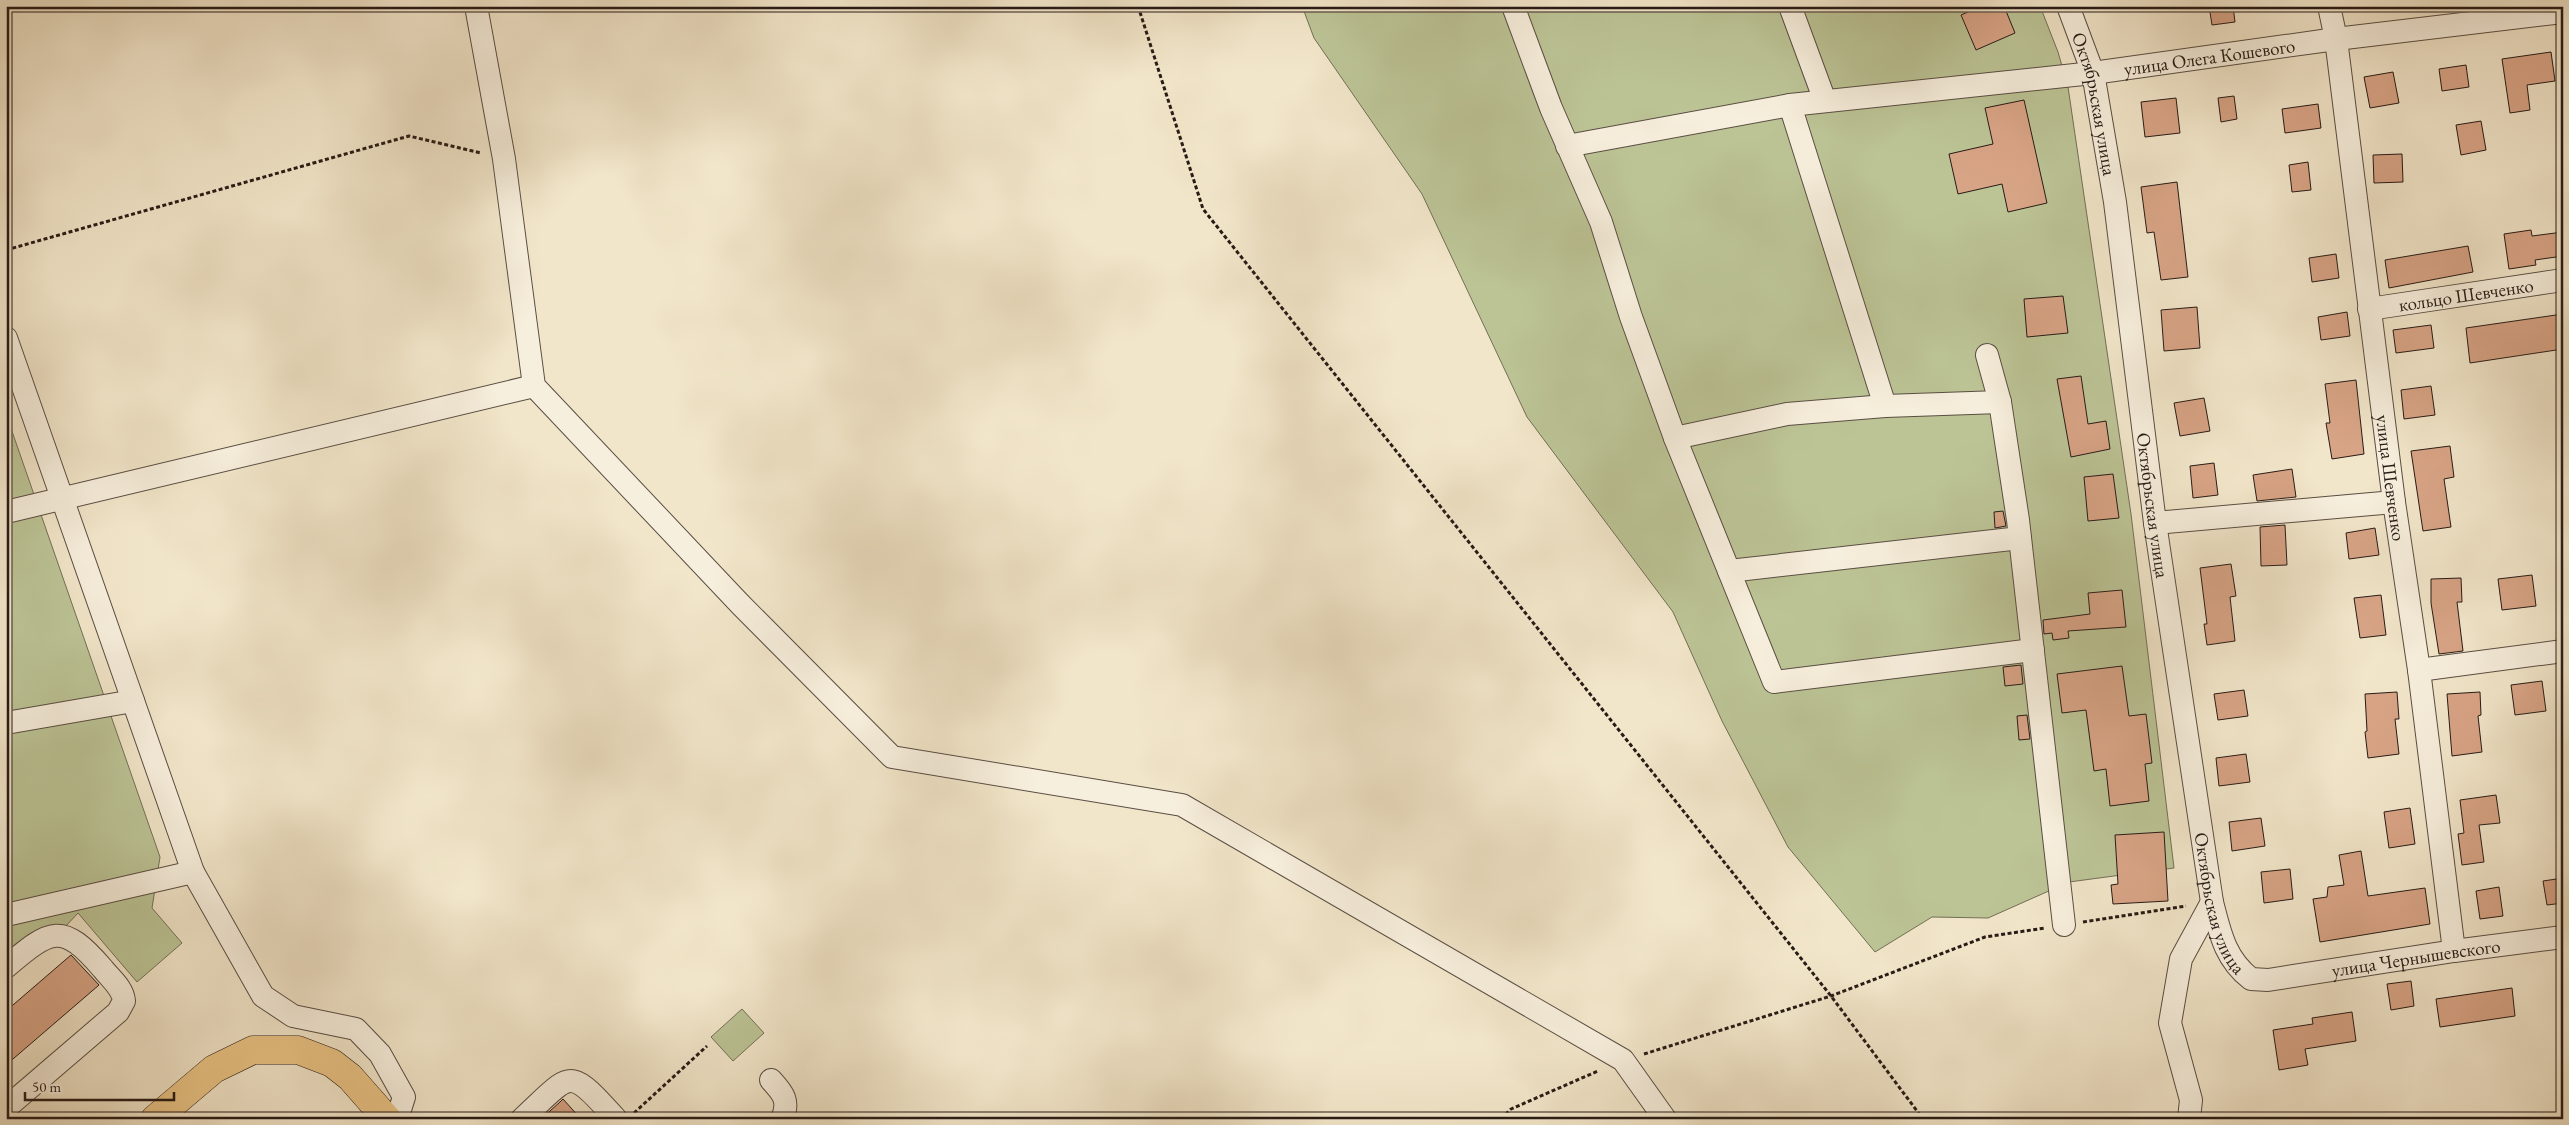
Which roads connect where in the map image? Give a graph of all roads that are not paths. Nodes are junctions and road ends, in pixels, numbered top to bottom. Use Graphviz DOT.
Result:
graph roads {
  1 [pos="476,6"];
  2 [pos="1513,6"];
  3 [pos="1790,6"];
  4 [pos="2068,6"];
  5 [pos="2330,6"];
  6 [pos="2563,12"];
  7 [pos="2336,40"];
  8 [pos="2093,73"];
  9 [pos="1825,101"];
  10 [pos="1790,105"];
  11 [pos="1567,146"];
  12 [pos="2563,280"];
  13 [pos="2369,308"];
  14 [pos="6,338"];
  15 [pos="1987,355"];
  16 [pos="534,386"];
  17 [pos="2000,402"];
  18 [pos="1885,406"];
  19 [pos="1675,438"];
  20 [pos="62,497"];
  21 [pos="2394,502"];
  22 [pos="6,512"];
  23 [pos="2155,523"];
  24 [pos="2020,538"];
  25 [pos="1729,571"];
  26 [pos="2033,650"];
  27 [pos="2563,651"];
  28 [pos="2418,670"];
  29 [pos="133,701"];
  30 [pos="6,723"];
  31 [pos="193,872"];
  32 [pos="2212,902"];
  33 [pos="6,915"];
  34 [pos="2064,925"];
  35 [pos="2563,937"];
  36 [pos="2454,951"];
  37 [pos="6,967"];
  38 [pos="2268,980"];
  39 [pos="771,1080"];
  40 [pos="6,1108"];
  41 [pos="155,1119"];
  42 [pos="387,1119"];
  43 [pos="397,1119"];
  44 [pos="522,1119"];
  45 [pos="616,1119"];
  46 [pos="782,1119"];
  47 [pos="1665,1119"];
  48 [pos="2189,1119"];
  1 -- 16 [label="street"];
  2 -- 11 [label="street"];
  3 -- 9 [label="street"];
  4 -- 8 [label="street, Октябрьская улица"];
  5 -- 7 [label="street, улица Шевченко"];
  6 -- 7 [label="street, улица Олега Кошевого"];
  7 -- 8 [label="street, улица Олега Кошевого"];
  7 -- 13 [label="street, улица Шевченко"];
  8 -- 9 [label="street, улица Олега Кошевого"];
  8 -- 23 [label="street, Октябрьская улица"];
  9 -- 10 [label="street, улица Олега Кошевого"];
  10 -- 11 [label="street, улица Олега Кошевого"];
  10 -- 18 [label="street"];
  11 -- 19 [label="street"];
  12 -- 13 [label="street, кольцо Шевченко"];
  13 -- 21 [label="street, улица Шевченко"];
  14 -- 20 [label="street"];
  15 -- 17 [label="street"];
  16 -- 20 [label="street"];
  16 -- 47 [label="street"];
  17 -- 18 [label="street"];
  17 -- 24 [label="street"];
  18 -- 19 [label="street"];
  19 -- 25 [label="street"];
  20 -- 22 [label="street"];
  20 -- 29 [label="street"];
  21 -- 23 [label="street"];
  21 -- 28 [label="street, улица Шевченко"];
  23 -- 32 [label="street, Октябрьская улица"];
  24 -- 25 [label="street"];
  24 -- 26 [label="street"];
  25 -- 26 [label="street"];
  26 -- 34 [label="street"];
  27 -- 28 [label="street"];
  28 -- 36 [label="street, улица Шевченко"];
  29 -- 30 [label="street"];
  29 -- 31 [label="street"];
  31 -- 33 [label="street"];
  31 -- 43 [label="street"];
  32 -- 38 [label="street, Октябрьская улица"];
  32 -- 48 [label="street"];
  35 -- 36 [label="street, улица Чернышевского"];
  36 -- 38 [label="street, улица Чернышевского"];
  37 -- 40 [label="street"];
  39 -- 46 [label="street"];
  41 -- 42 [label="main road"];
  44 -- 45 [label="street"];
}
